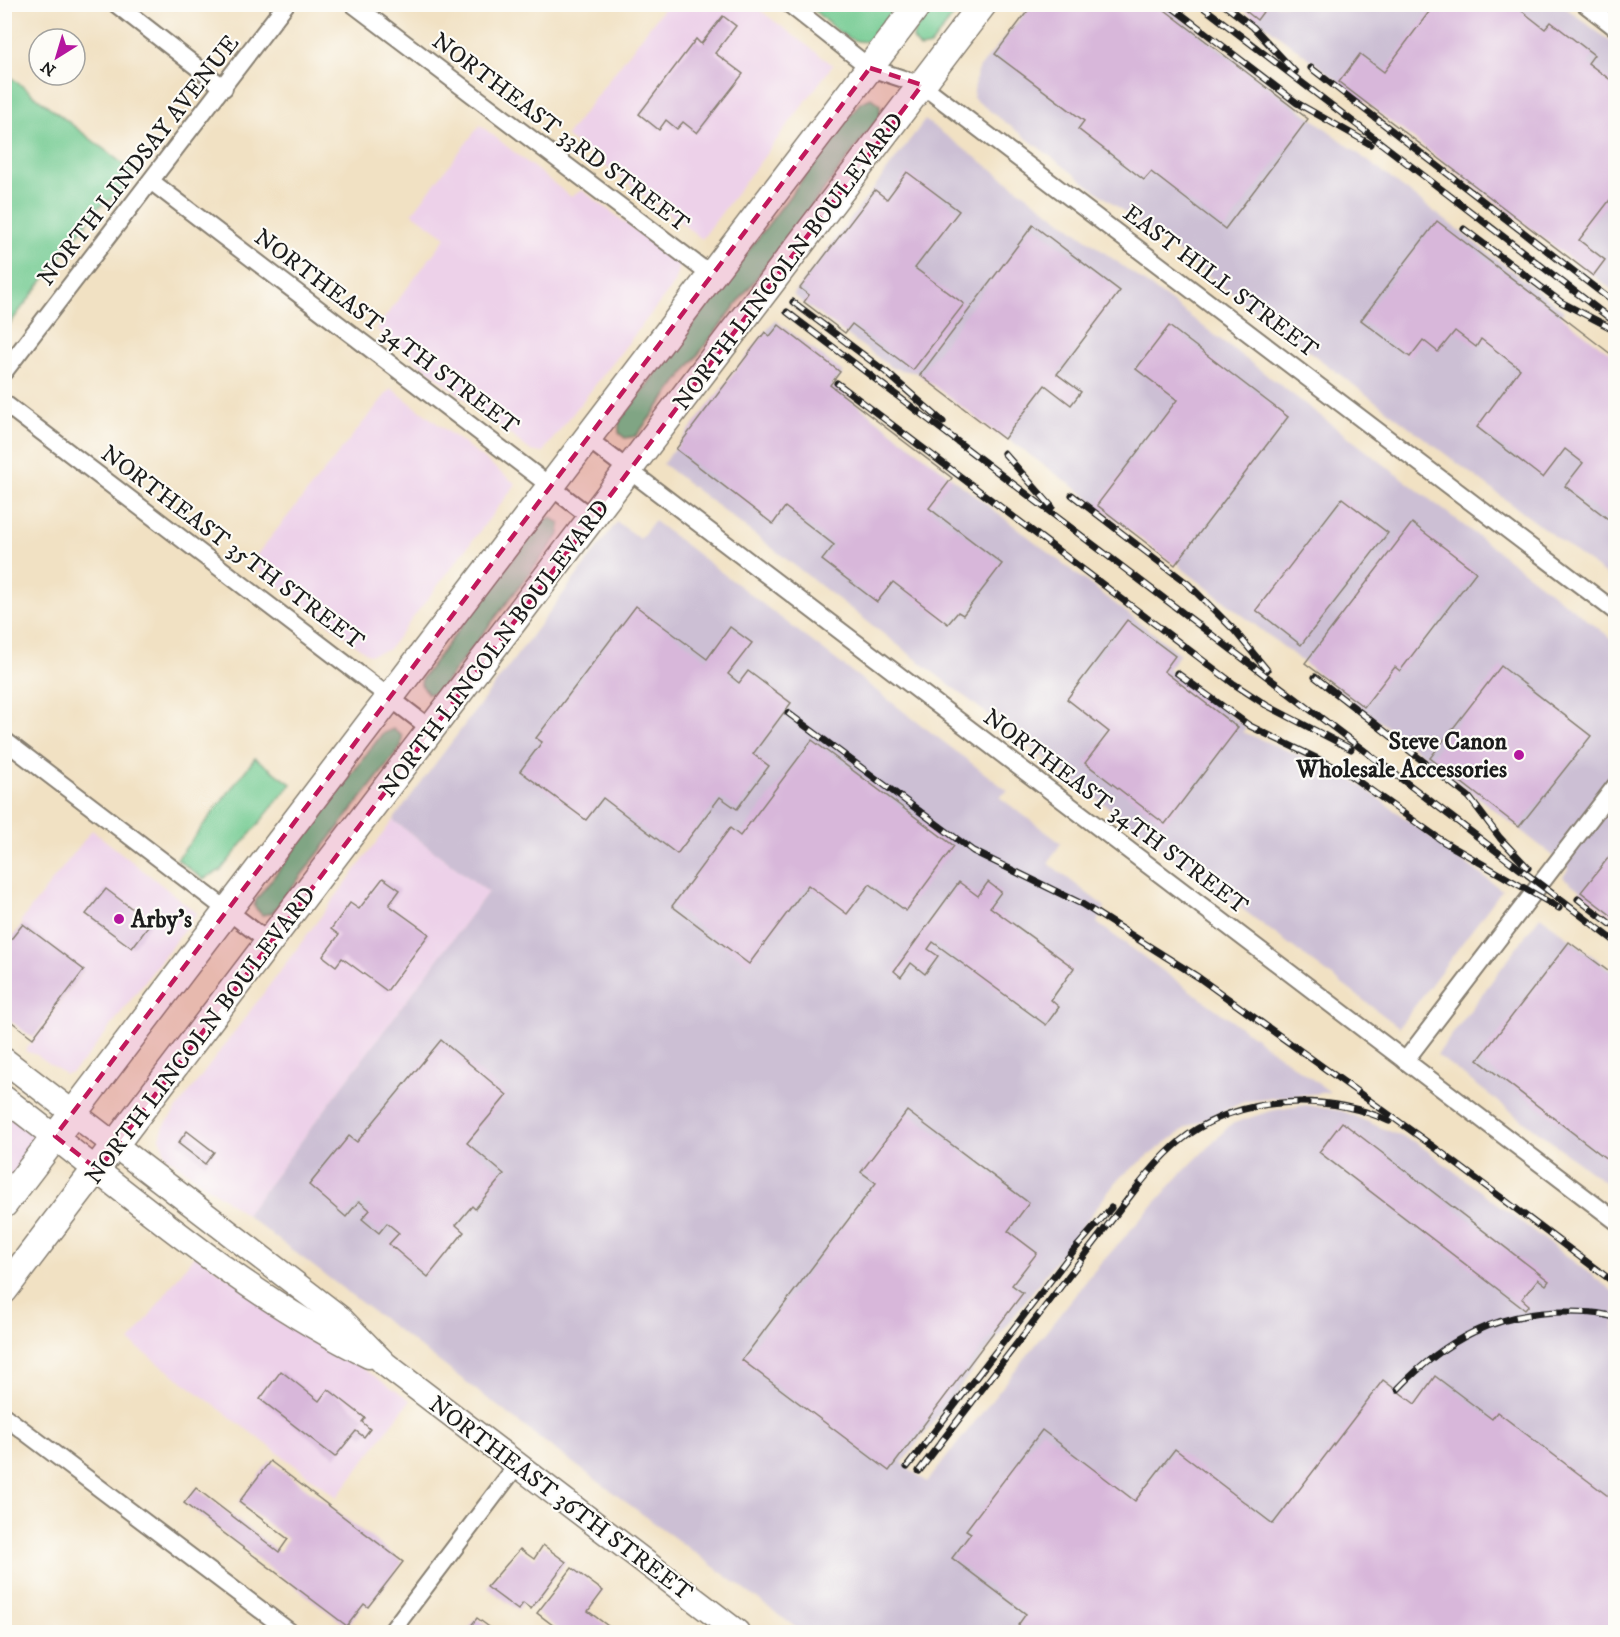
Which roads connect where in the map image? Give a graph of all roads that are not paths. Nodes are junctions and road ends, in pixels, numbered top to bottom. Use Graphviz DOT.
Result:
graph roads {
  1 [pos="116,4"];
  2 [pos="286,4"];
  3 [pos="353,4"];
  4 [pos="789,4"];
  5 [pos="918,4"];
  6 [pos="983,4"];
  7 [pos="1585,4"];
  8 [pos="1616,28"];
  9 [pos="870,68"];
  10 [pos="922,85"];
  11 [pos="224,88"];
  12 [pos="152,182"];
  13 [pos="712,276"];
  14 [pos="4,372"];
  15 [pos="4,403"];
  16 [pos="588,439"];
  17 [pos="628,470"];
  18 [pos="551,487"];
  19 [pos="592,518"];
  20 [pos="1616,612"];
  21 [pos="392,697"];
  22 [pos="431,729"];
  23 [pos="4,740"];
  24 [pos="1616,784"];
  25 [pos="229,912"];
  26 [pos="270,943"];
  27 [pos="4,1060"];
  28 [pos="1405,1060"];
  29 [pos="4,1098"];
  30 [pos="74,1112"];
  31 [pos="55,1136"];
  32 [pos="116,1146"];
  33 [pos="98,1170"];
  34 [pos="4,1204"];
  35 [pos="1616,1221"];
  36 [pos="4,1290"];
  37 [pos="385,1364"];
  38 [pos="4,1416"];
  39 [pos="518,1466"];
  40 [pos="290,1632"];
  41 [pos="391,1632"];
  42 [pos="737,1632"];
  1 -- 11 [label="street"];
  2 -- 11 [label="street, NORTH LINDSAY AVENUE"];
  3 -- 13 [label="street, NORTHEAST 33RD STREET"];
  4 -- 9 [label="street, EAST HILL STREET"];
  5 -- 9 [label="main road"];
  6 -- 10 [label="main road, NORTH LINCOLN BOULEVARD"];
  7 -- 8 [label="street"];
  9 -- 10 [label="street, EAST HILL STREET"];
  9 -- 13 [label="main road"];
  10 -- 17 [label="main road, NORTH LINCOLN BOULEVARD"];
  10 -- 20 [label="street, EAST HILL STREET"];
  11 -- 12 [label="street, NORTH LINDSAY AVENUE"];
  12 -- 14 [label="street, NORTH LINDSAY AVENUE"];
  12 -- 18 [label="street, NORTHEAST 34TH STREET"];
  13 -- 16 [label="main road"];
  15 -- 21 [label="street, NORTHEAST 35TH STREET"];
  16 -- 17 [label="street, NORTHEAST 34TH STREET"];
  16 -- 18 [label="main road"];
  17 -- 19 [label="main road, NORTH LINCOLN BOULEVARD"];
  17 -- 28 [label="street, NORTHEAST 34TH STREET"];
  18 -- 19 [label="street, NORTHEAST 34TH STREET"];
  18 -- 21 [label="main road"];
  19 -- 22 [label="main road, NORTH LINCOLN BOULEVARD"];
  21 -- 22 [label="street, NORTHEAST 35TH STREET"];
  21 -- 25 [label="main road"];
  22 -- 26 [label="main road, NORTH LINCOLN BOULEVARD"];
  23 -- 25 [label="street"];
  24 -- 28 [label="street"];
  25 -- 26 [label="street"];
  25 -- 30 [label="main road"];
  26 -- 32 [label="main road, NORTH LINCOLN BOULEVARD"];
  27 -- 30 [label="main road, NORTHEAST 36TH STREET"];
  28 -- 35 [label="street, NORTHEAST 34TH STREET"];
  29 -- 31 [label="main road, NORTHEAST 36TH STREET"];
  30 -- 31 [label="main road"];
  30 -- 32 [label="main road, NORTHEAST 36TH STREET"];
  31 -- 33 [label="main road, NORTHEAST 36TH STREET"];
  31 -- 34 [label="main road"];
  32 -- 33 [label="main road, NORTH LINCOLN BOULEVARD"];
  32 -- 37 [label="main road, NORTHEAST 36TH STREET"];
  33 -- 36 [label="main road, NORTH LINCOLN BOULEVARD"];
  33 -- 37 [label="main road, NORTHEAST 36TH STREET"];
  37 -- 39 [label="main road, NORTHEAST 36TH STREET"];
  38 -- 40 [label="street"];
  39 -- 41 [label="street"];
  39 -- 42 [label="main road, NORTHEAST 36TH STREET"];
}
